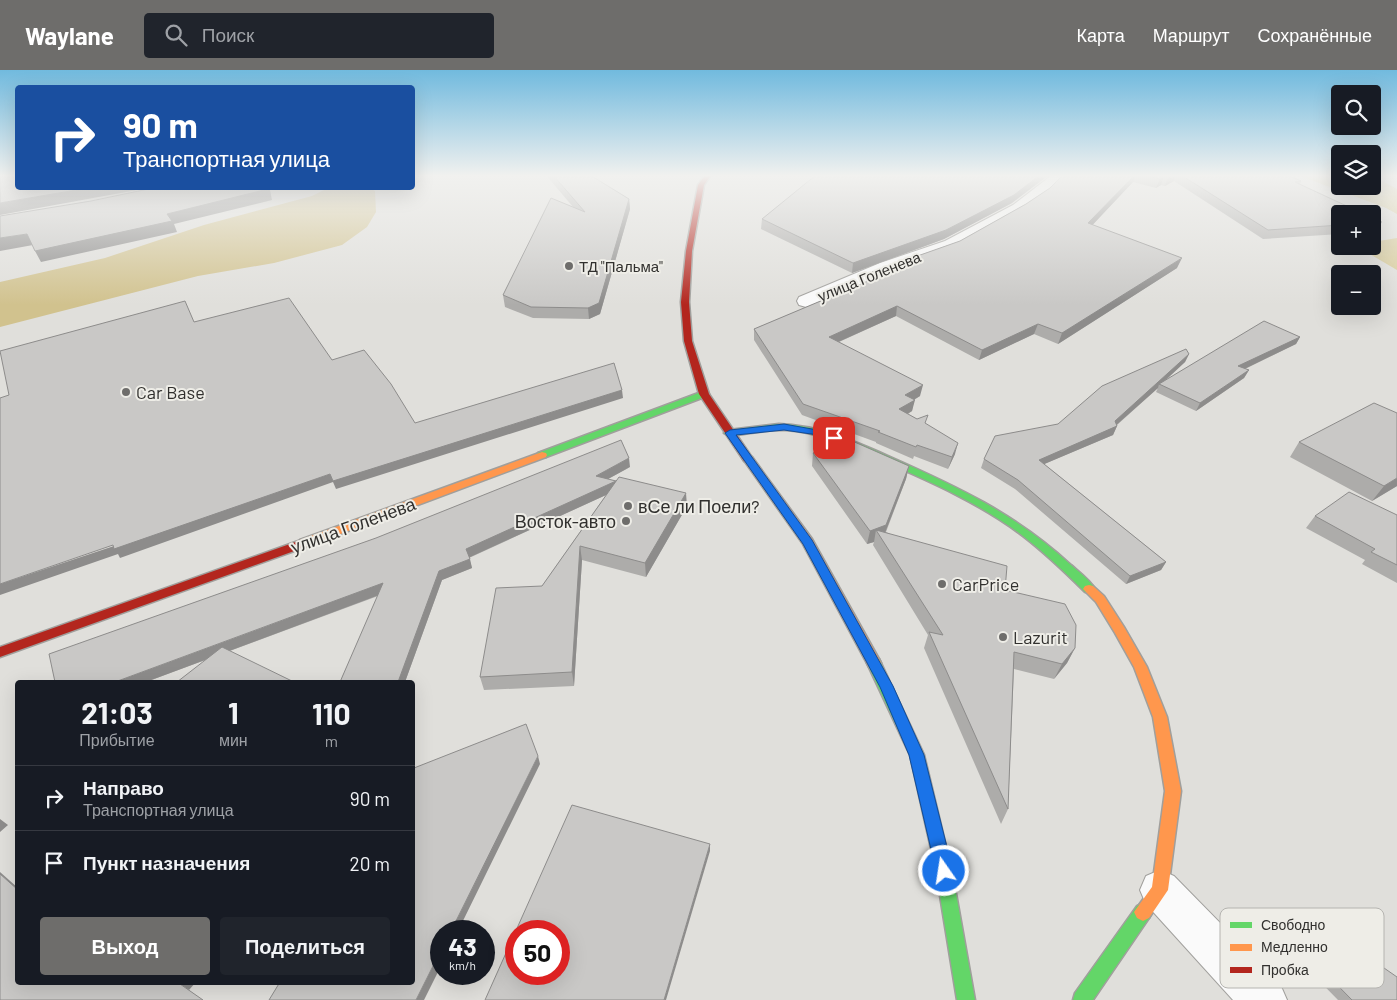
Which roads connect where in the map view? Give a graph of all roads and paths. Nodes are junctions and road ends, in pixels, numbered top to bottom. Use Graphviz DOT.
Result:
graph roads {
  1 [pos="695,218"];
  2 [pos="999,218"];
  3 [pos="806,301"];
  4 [pos="704,394"];
  5 [pos="730,433"];
  6 [pos="0,652"];
  7 [pos="1160,890"];
  8 [pos="1220,953"];
  9 [pos="1253,988"];
  10 [pos="966,1000"];
  11 [pos="1082,1000"];
  12 [pos="1264,1000"];
  1 -- 4 [label="street"];
  2 -- 3 [label="street, улица Голенева"];
  4 -- 5 [label="street"];
  4 -- 6 [label="street, улица Голенева"];
  5 -- 7 [label="street"];
  5 -- 10 [label="street"];
  7 -- 8 [label="street"];
  7 -- 11 [label="street"];
  9 -- 12 [label="street"];
}
